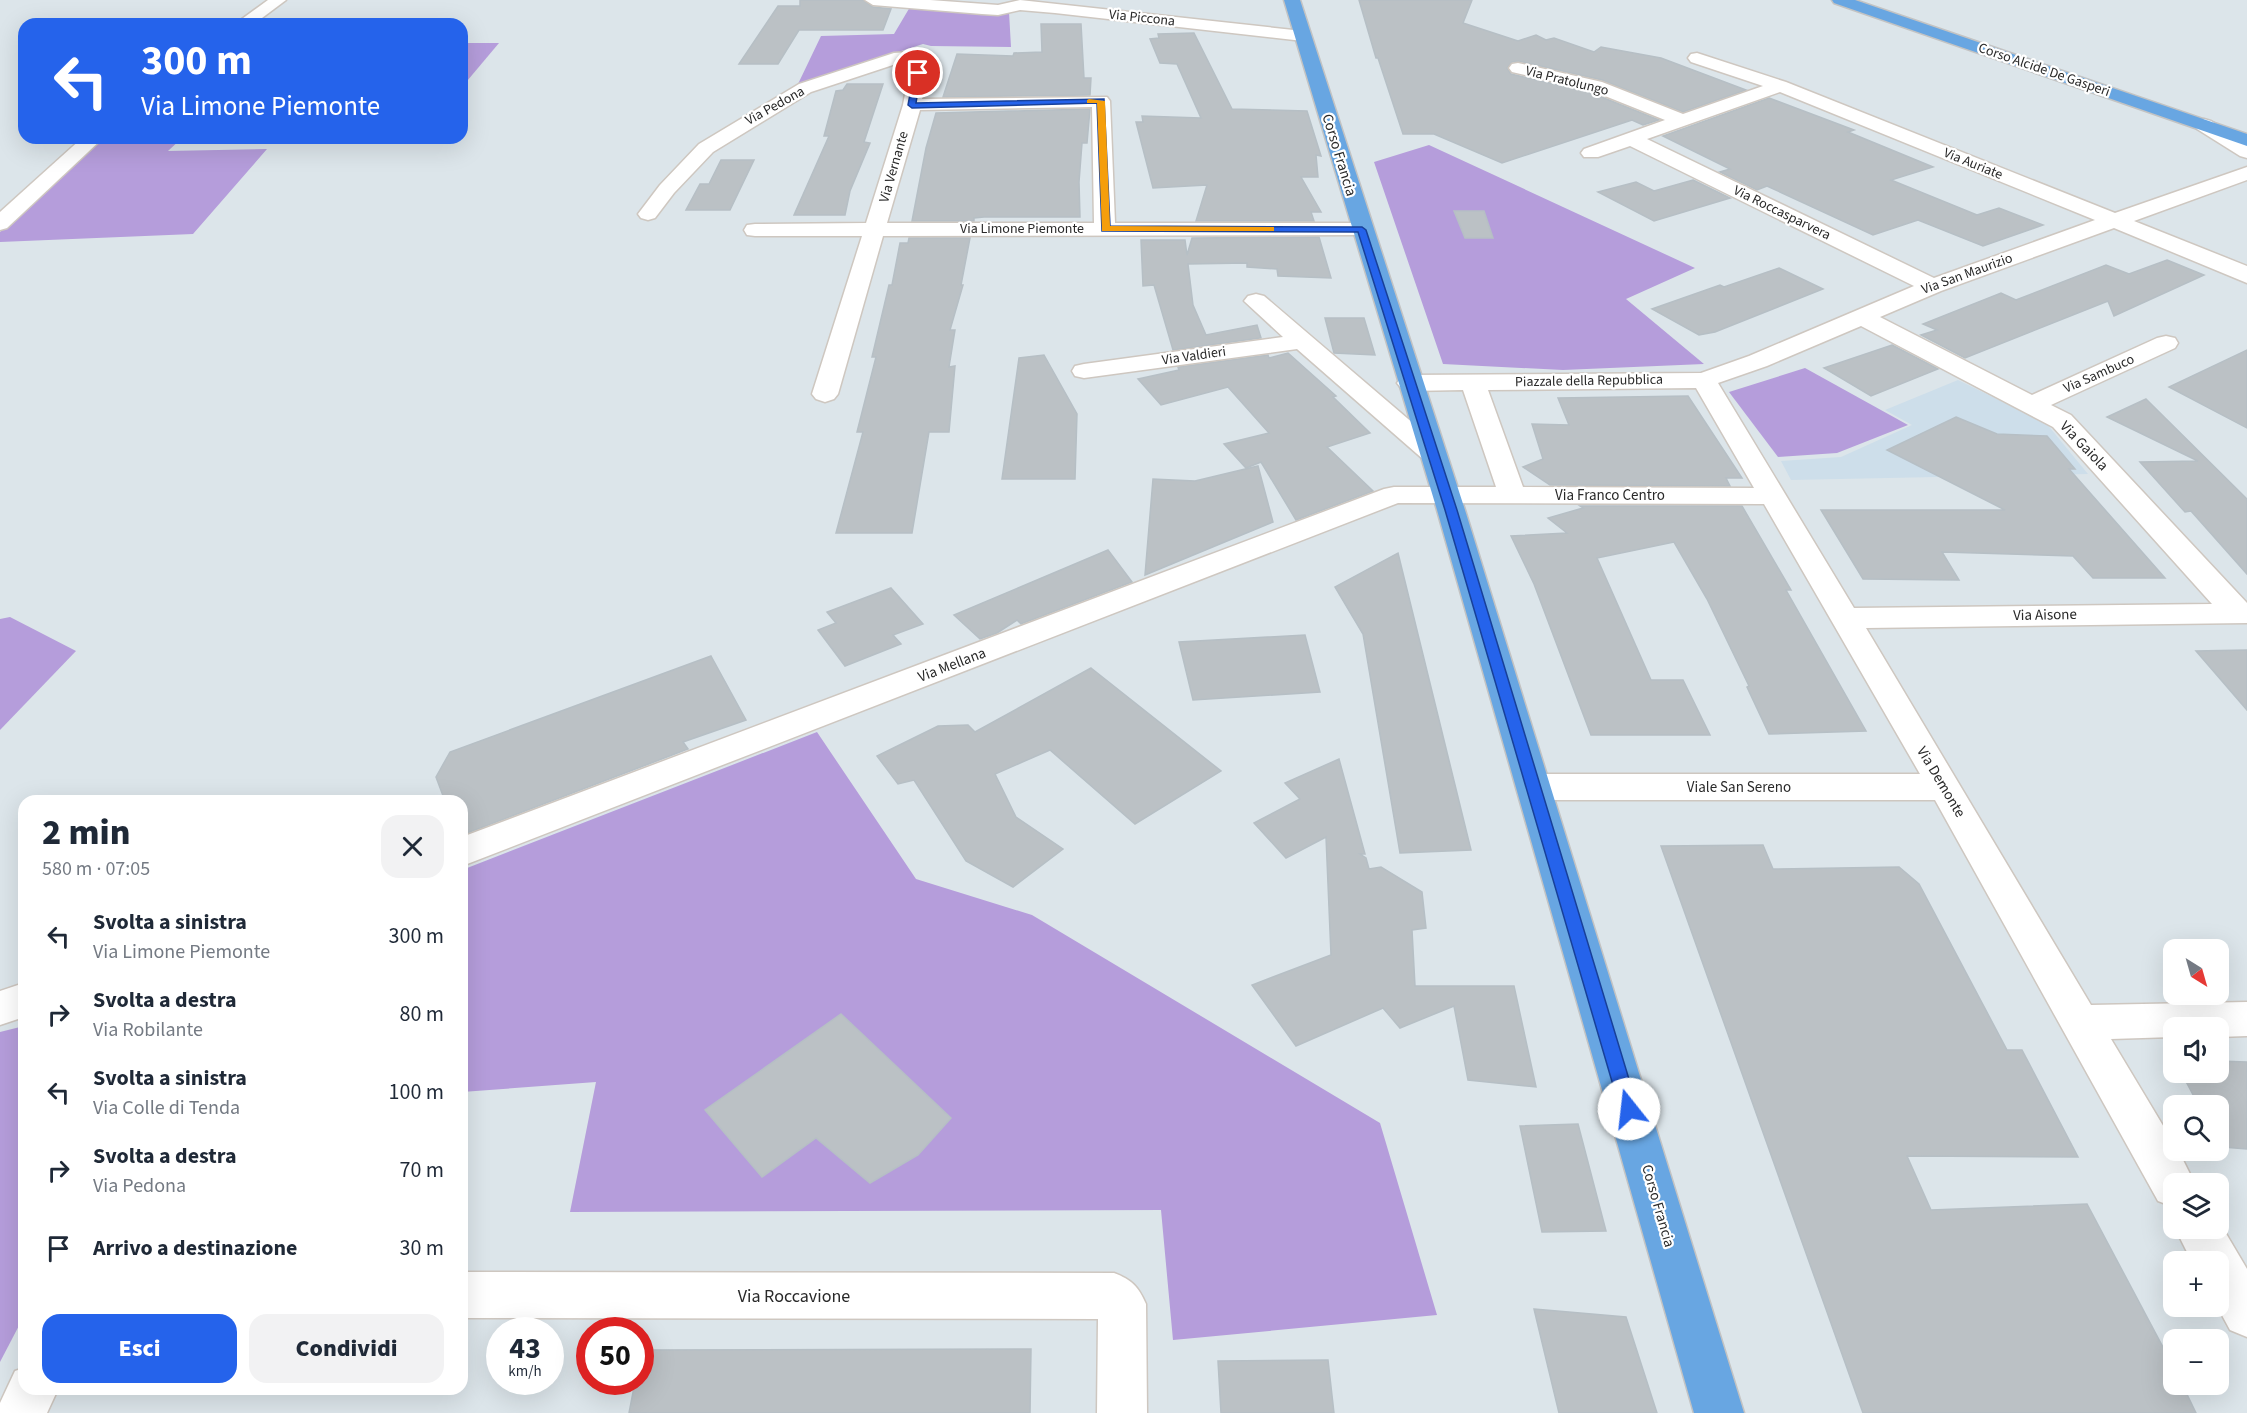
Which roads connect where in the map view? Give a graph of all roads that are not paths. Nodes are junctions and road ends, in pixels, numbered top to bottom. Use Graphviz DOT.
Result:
graph roads {
  1 [pos="278,0"];
  2 [pos="873,0"];
  3 [pos="1292,0"];
  4 [pos="1840,0"];
  5 [pos="252,18"];
  6 [pos="1303,36"];
  7 [pos="1697,58"];
  8 [pos="1518,68"];
  9 [pos="1780,86"];
  10 [pos="912,105"];
  11 [pos="1683,121"];
  12 [pos="2204,125"];
  13 [pos="2247,133"];
  14 [pos="1631,139"];
  15 [pos="2247,140"];
  16 [pos="86,144"];
  17 [pos="2247,152"];
  18 [pos="1591,153"];
  19 [pos="2243,176"];
  20 [pos="648,214"];
  21 [pos="2112,221"];
  22 [pos="0,224"];
  23 [pos="876,229"];
  24 [pos="1105,229"];
  25 [pos="755,230"];
  26 [pos="1362,230"];
  27 [pos="2247,276"];
  28 [pos="1933,286"];
  29 [pos="1257,301"];
  30 [pos="1860,316"];
  31 [pos="1304,341"];
  32 [pos="2166,343"];
  33 [pos="1084,370"];
  34 [pos="1704,380"];
  35 [pos="1473,382"];
  36 [pos="1410,383"];
  37 [pos="825,394"];
  38 [pos="2031,405"];
  39 [pos="1433,454"];
  40 [pos="1446,494"];
  41 [pos="1512,494"];
  42 [pos="1774,496"];
  43 [pos="2241,613"];
  44 [pos="1843,618"];
  45 [pos="1534,787"];
  46 [pos="1945,787"];
  47 [pos="468,850"];
  48 [pos="18,1002"];
  49 [pos="0,1008"];
  50 [pos="2247,1019"];
  51 [pos="2078,1022"];
  52 [pos="2166,1173"];
  53 [pos="2229,1282"];
  54 [pos="468,1295"];
  55 [pos="2247,1313"];
  56 [pos="30,1395"];
  57 [pos="21,1413"];
  58 [pos="1122,1413"];
  59 [pos="1719,1413"];
  1 -- 5 [label="street"];
  2 -- 6 [label="street, Via Piccona"];
  3 -- 6 [label="main road, Corso Francia"];
  4 -- 12 [label="main road, Corso Alcide De Gasperi"];
  6 -- 26 [label="main road, Corso Francia"];
  7 -- 9 [label="street, Via Auriate"];
  8 -- 11 [label="street, Via Pratolungo"];
  9 -- 11 [label="street"];
  9 -- 21 [label="street, Via Auriate"];
  10 -- 20 [label="street, Via Pedona"];
  10 -- 23 [label="street, Via Vernante"];
  10 -- 24 [label="street"];
  11 -- 14 [label="street"];
  12 -- 13 [label="street"];
  12 -- 15 [label="main road, Corso Alcide De Gasperi"];
  12 -- 17 [label="street"];
  14 -- 18 [label="street"];
  14 -- 28 [label="street, Via Roccasparvera"];
  16 -- 22 [label="street"];
  19 -- 21 [label="street, Via San Maurizio"];
  21 -- 27 [label="street, Via Auriate"];
  21 -- 28 [label="street, Via San Maurizio"];
  23 -- 24 [label="street, Via Limone Piemonte"];
  23 -- 25 [label="street, Via Limone Piemonte"];
  23 -- 37 [label="street, Via Vernante"];
  24 -- 26 [label="street, Via Limone Piemonte"];
  26 -- 36 [label="main road, Corso Francia"];
  28 -- 30 [label="street, Via San Maurizio"];
  29 -- 31 [label="street"];
  30 -- 34 [label="street, Via San Maurizio"];
  30 -- 38 [label="street, Via Gaiola"];
  31 -- 33 [label="street, Via Valdieri"];
  31 -- 39 [label="street"];
  32 -- 38 [label="street, Via Sambuco"];
  34 -- 35 [label="street, Piazzale della Repubblica"];
  34 -- 42 [label="street, Via Demonte"];
  35 -- 36 [label="street, Piazzale della Repubblica"];
  35 -- 41 [label="street"];
  36 -- 39 [label="main road, Corso Francia"];
  38 -- 43 [label="street, Via Gaiola"];
  39 -- 40 [label="main road, Corso Francia"];
  40 -- 41 [label="street, Via Franco Centro"];
  40 -- 45 [label="main road, Corso Francia"];
  40 -- 47 [label="street, Via Mellana"];
  41 -- 42 [label="street, Via Franco Centro"];
  42 -- 44 [label="street, Via Demonte"];
  43 -- 44 [label="street, Via Aisone"];
  44 -- 46 [label="street, Via Demonte"];
  45 -- 46 [label="street, Viale San Sereno"];
  45 -- 59 [label="main road, Corso Francia"];
  46 -- 51 [label="street, Via Demonte"];
  48 -- 49 [label="street"];
  50 -- 51 [label="street"];
  51 -- 52 [label="street, Via Demonte"];
  53 -- 55 [label="street"];
  54 -- 58 [label="street, Via Roccavione"];
  56 -- 57 [label="street"];
}
